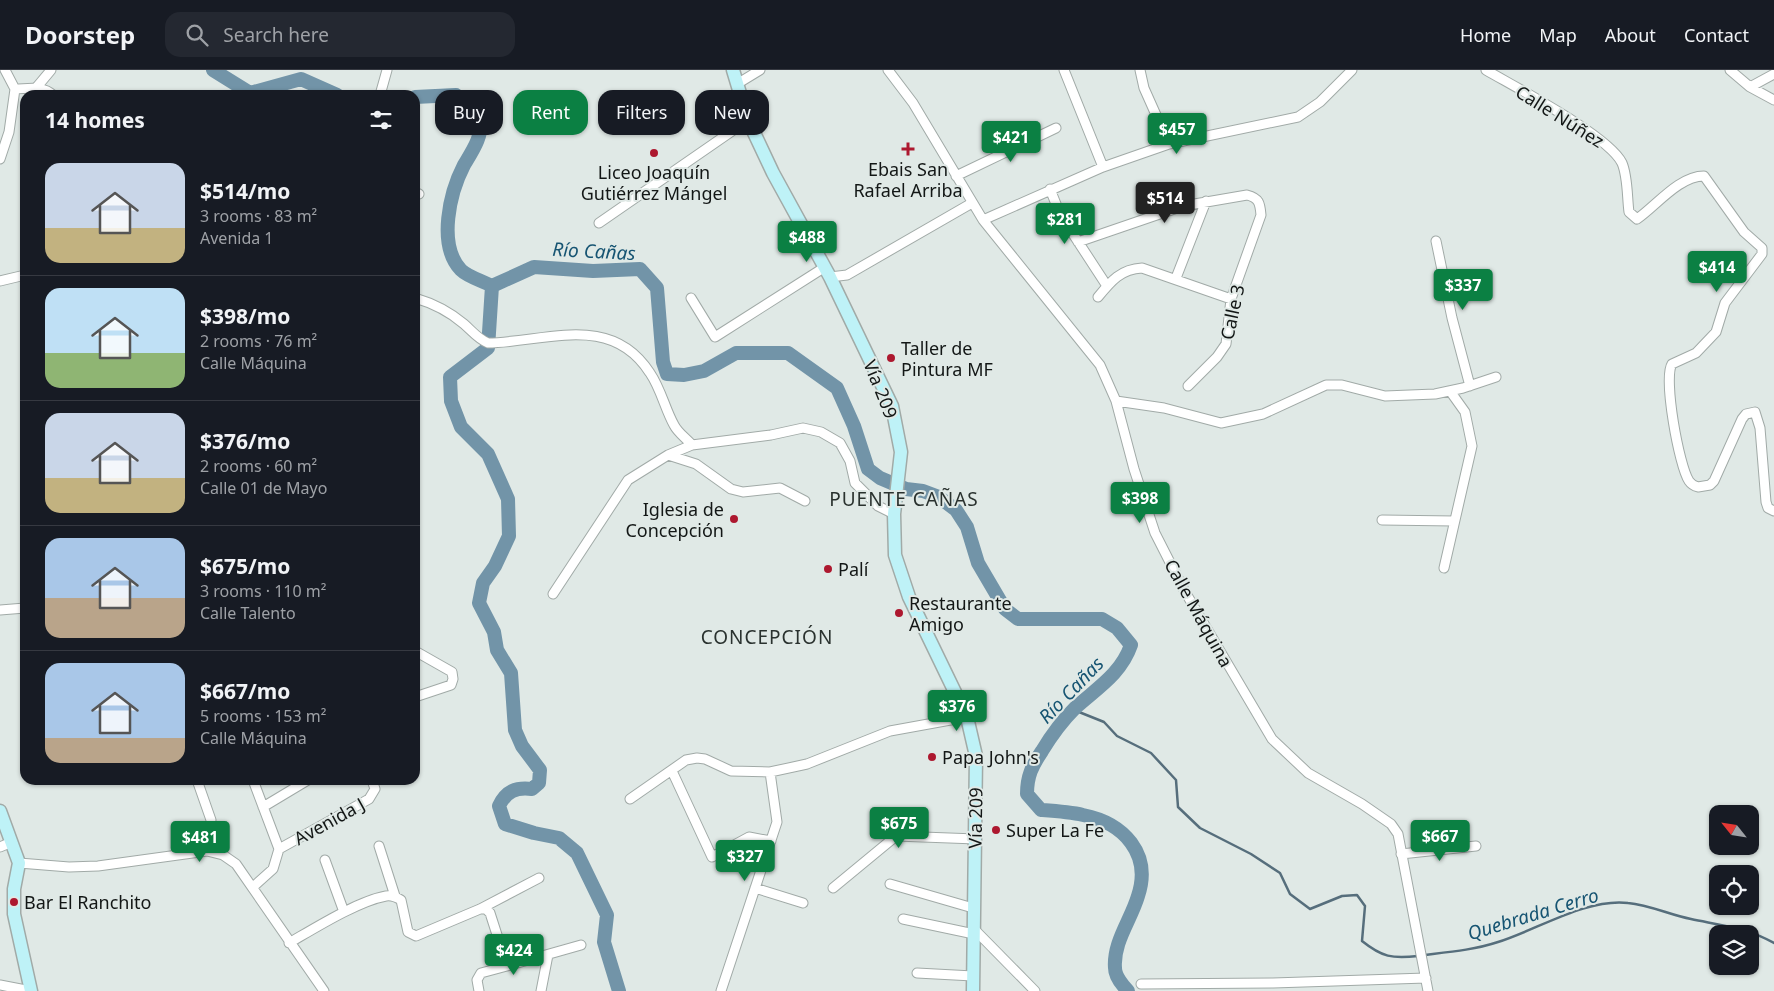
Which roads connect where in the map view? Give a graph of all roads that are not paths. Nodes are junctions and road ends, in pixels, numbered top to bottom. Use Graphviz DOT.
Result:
graph roads {
  1 [pos="5,70"];
  2 [pos="51,70"];
  3 [pos="733,70"];
  4 [pos="760,70"];
  5 [pos="888,70"];
  6 [pos="1064,70"];
  7 [pos="1140,70"];
  8 [pos="1352,70"];
  9 [pos="1486,70"];
  10 [pos="1730,70"];
  11 [pos="385,71"];
  12 [pos="1774,74"];
  13 [pos="737,84"];
  14 [pos="1750,87"];
  15 [pos="36,88"];
  16 [pos="15,89"];
  17 [pos="45,90"];
  18 [pos="381,90"];
  19 [pos="739,90"];
  20 [pos="1774,100"];
  21 [pos="1056,128"];
  22 [pos="726,135"];
  23 [pos="755,135"];
  24 [pos="1169,144"];
  25 [pos="0,159"];
  26 [pos="1102,166"];
  27 [pos="956,176"];
  28 [pos="1050,189"];
  29 [pos="1206,201"];
  30 [pos="972,202"];
  31 [pos="983,220"];
  32 [pos="599,223"];
  33 [pos="1436,241"];
  34 [pos="1078,242"];
  35 [pos="828,272"];
  36 [pos="20,276"];
  37 [pos="1176,278"];
  38 [pos="0,282"];
  39 [pos="1107,286"];
  40 [pos="1098,297"];
  41 [pos="691,298"];
  42 [pos="1231,298"];
  43 [pos="420,299"];
  44 [pos="1496,377"];
  45 [pos="1188,386"];
  46 [pos="1470,386"];
  47 [pos="1450,391"];
  48 [pos="1116,401"];
  49 [pos="692,445"];
  50 [pos="668,455"];
  51 [pos="805,501"];
  52 [pos="1774,511"];
  53 [pos="894,514"];
  54 [pos="1382,520"];
  55 [pos="1454,521"];
  56 [pos="1444,568"];
  57 [pos="553,594"];
  58 [pos="20,608"];
  59 [pos="0,610"];
  60 [pos="420,654"];
  61 [pos="420,695"];
  62 [pos="967,716"];
  63 [pos="672,770"];
  64 [pos="770,772"];
  65 [pos="199,785"];
  66 [pos="255,785"];
  67 [pos="300,785"];
  68 [pos="373,785"];
  69 [pos="630,799"];
  70 [pos="263,807"];
  71 [pos="0,811"];
  72 [pos="211,820"];
  73 [pos="976,839"];
  74 [pos="771,841"];
  75 [pos="12,842"];
  76 [pos="379,846"];
  77 [pos="1476,846"];
  78 [pos="0,847"];
  79 [pos="279,849"];
  80 [pos="1401,854"];
  81 [pos="325,860"];
  82 [pos="19,863"];
  83 [pos="539,878"];
  84 [pos="890,884"];
  85 [pos="253,887"];
  86 [pos="755,888"];
  87 [pos="833,888"];
  88 [pos="395,896"];
  89 [pos="803,902"];
  90 [pos="973,908"];
  91 [pos="480,909"];
  92 [pos="344,912"];
  93 [pos="903,920"];
  94 [pos="974,931"];
  95 [pos="289,943"];
  96 [pos="581,945"];
  97 [pos="548,955"];
  98 [pos="507,966"];
  99 [pos="917,973"];
  100 [pos="973,976"];
  101 [pos="1426,978"];
  102 [pos="1141,984"];
  103 [pos="0,985"];
  104 [pos="31,991"];
  105 [pos="324,991"];
  106 [pos="479,991"];
  107 [pos="541,991"];
  108 [pos="722,991"];
  109 [pos="973,991"];
  110 [pos="1035,991"];
  111 [pos="1428,991"];
  1 -- 16 [label="street"];
  2 -- 15 [label="street"];
  3 -- 13 [label="main road, Vía 209"];
  4 -- 13 [label="street"];
  5 -- 27 [label="street, Calle Máquina"];
  6 -- 26 [label="street"];
  7 -- 24 [label="street"];
  8 -- 24 [label="street"];
  9 -- 52 [label="street, Calle Núñez"];
  10 -- 14 [label="street"];
  11 -- 18 [label="street"];
  12 -- 14 [label="street"];
  13 -- 19 [label="main road, Vía 209"];
  14 -- 20 [label="street"];
  15 -- 16 [label="street"];
  15 -- 17 [label="street"];
  16 -- 25 [label="street"];
  21 -- 27 [label="street"];
  22 -- 32 [label="street"];
  23 -- 35 [label="main road, Vía 209"];
  24 -- 26 [label="street"];
  26 -- 28 [label="street"];
  27 -- 30 [label="street, Calle Máquina"];
  28 -- 31 [label="street"];
  28 -- 34 [label="street"];
  29 -- 34 [label="street"];
  29 -- 37 [label="street"];
  29 -- 42 [label="street, Calle 3"];
  30 -- 31 [label="street, Calle Máquina"];
  30 -- 35 [label="street"];
  31 -- 48 [label="street, Calle Máquina"];
  33 -- 46 [label="street"];
  34 -- 39 [label="street"];
  35 -- 41 [label="street"];
  35 -- 53 [label="main road, Vía 209"];
  36 -- 38 [label="street"];
  37 -- 39 [label="street"];
  37 -- 42 [label="street"];
  39 -- 40 [label="street"];
  42 -- 45 [label="street, Calle 3"];
  43 -- 49 [label="street"];
  44 -- 46 [label="street"];
  46 -- 47 [label="street"];
  47 -- 48 [label="street"];
  47 -- 55 [label="street"];
  48 -- 80 [label="street, Calle Máquina"];
  49 -- 50 [label="street"];
  49 -- 53 [label="street"];
  50 -- 51 [label="street"];
  50 -- 57 [label="street"];
  53 -- 62 [label="main road, Vía 209"];
  54 -- 55 [label="street"];
  55 -- 56 [label="street"];
  58 -- 59 [label="street"];
  60 -- 61 [label="street"];
  62 -- 64 [label="street"];
  62 -- 73 [label="main road, Vía 209"];
  63 -- 64 [label="street"];
  63 -- 69 [label="street"];
  63 -- 74 [label="street"];
  64 -- 74 [label="street"];
  65 -- 72 [label="street"];
  66 -- 70 [label="street"];
  67 -- 70 [label="street"];
  68 -- 79 [label="street, Avenida J"];
  70 -- 79 [label="street"];
  71 -- 75 [label="main road"];
  73 -- 87 [label="street"];
  73 -- 90 [label="main road, Vía 209"];
  74 -- 86 [label="street"];
  75 -- 78 [label="street"];
  75 -- 82 [label="main road"];
  76 -- 88 [label="street"];
  77 -- 80 [label="street"];
  79 -- 85 [label="street"];
  80 -- 101 [label="street, Calle Máquina"];
  81 -- 92 [label="street"];
  82 -- 85 [label="street"];
  82 -- 104 [label="main road"];
  83 -- 91 [label="street"];
  84 -- 90 [label="street"];
  85 -- 95 [label="street"];
  86 -- 89 [label="street"];
  86 -- 108 [label="street"];
  88 -- 91 [label="street"];
  88 -- 92 [label="street"];
  90 -- 94 [label="main road, Vía 209"];
  91 -- 98 [label="street"];
  92 -- 95 [label="street"];
  93 -- 94 [label="street"];
  94 -- 100 [label="main road, Vía 209"];
  94 -- 110 [label="street"];
  95 -- 105 [label="street"];
  96 -- 97 [label="street"];
  97 -- 98 [label="street"];
  97 -- 107 [label="street"];
  98 -- 106 [label="street"];
  99 -- 100 [label="street"];
  100 -- 109 [label="main road, Vía 209"];
  101 -- 102 [label="street"];
  101 -- 111 [label="street, Calle Máquina"];
  103 -- 104 [label="street"];
}
